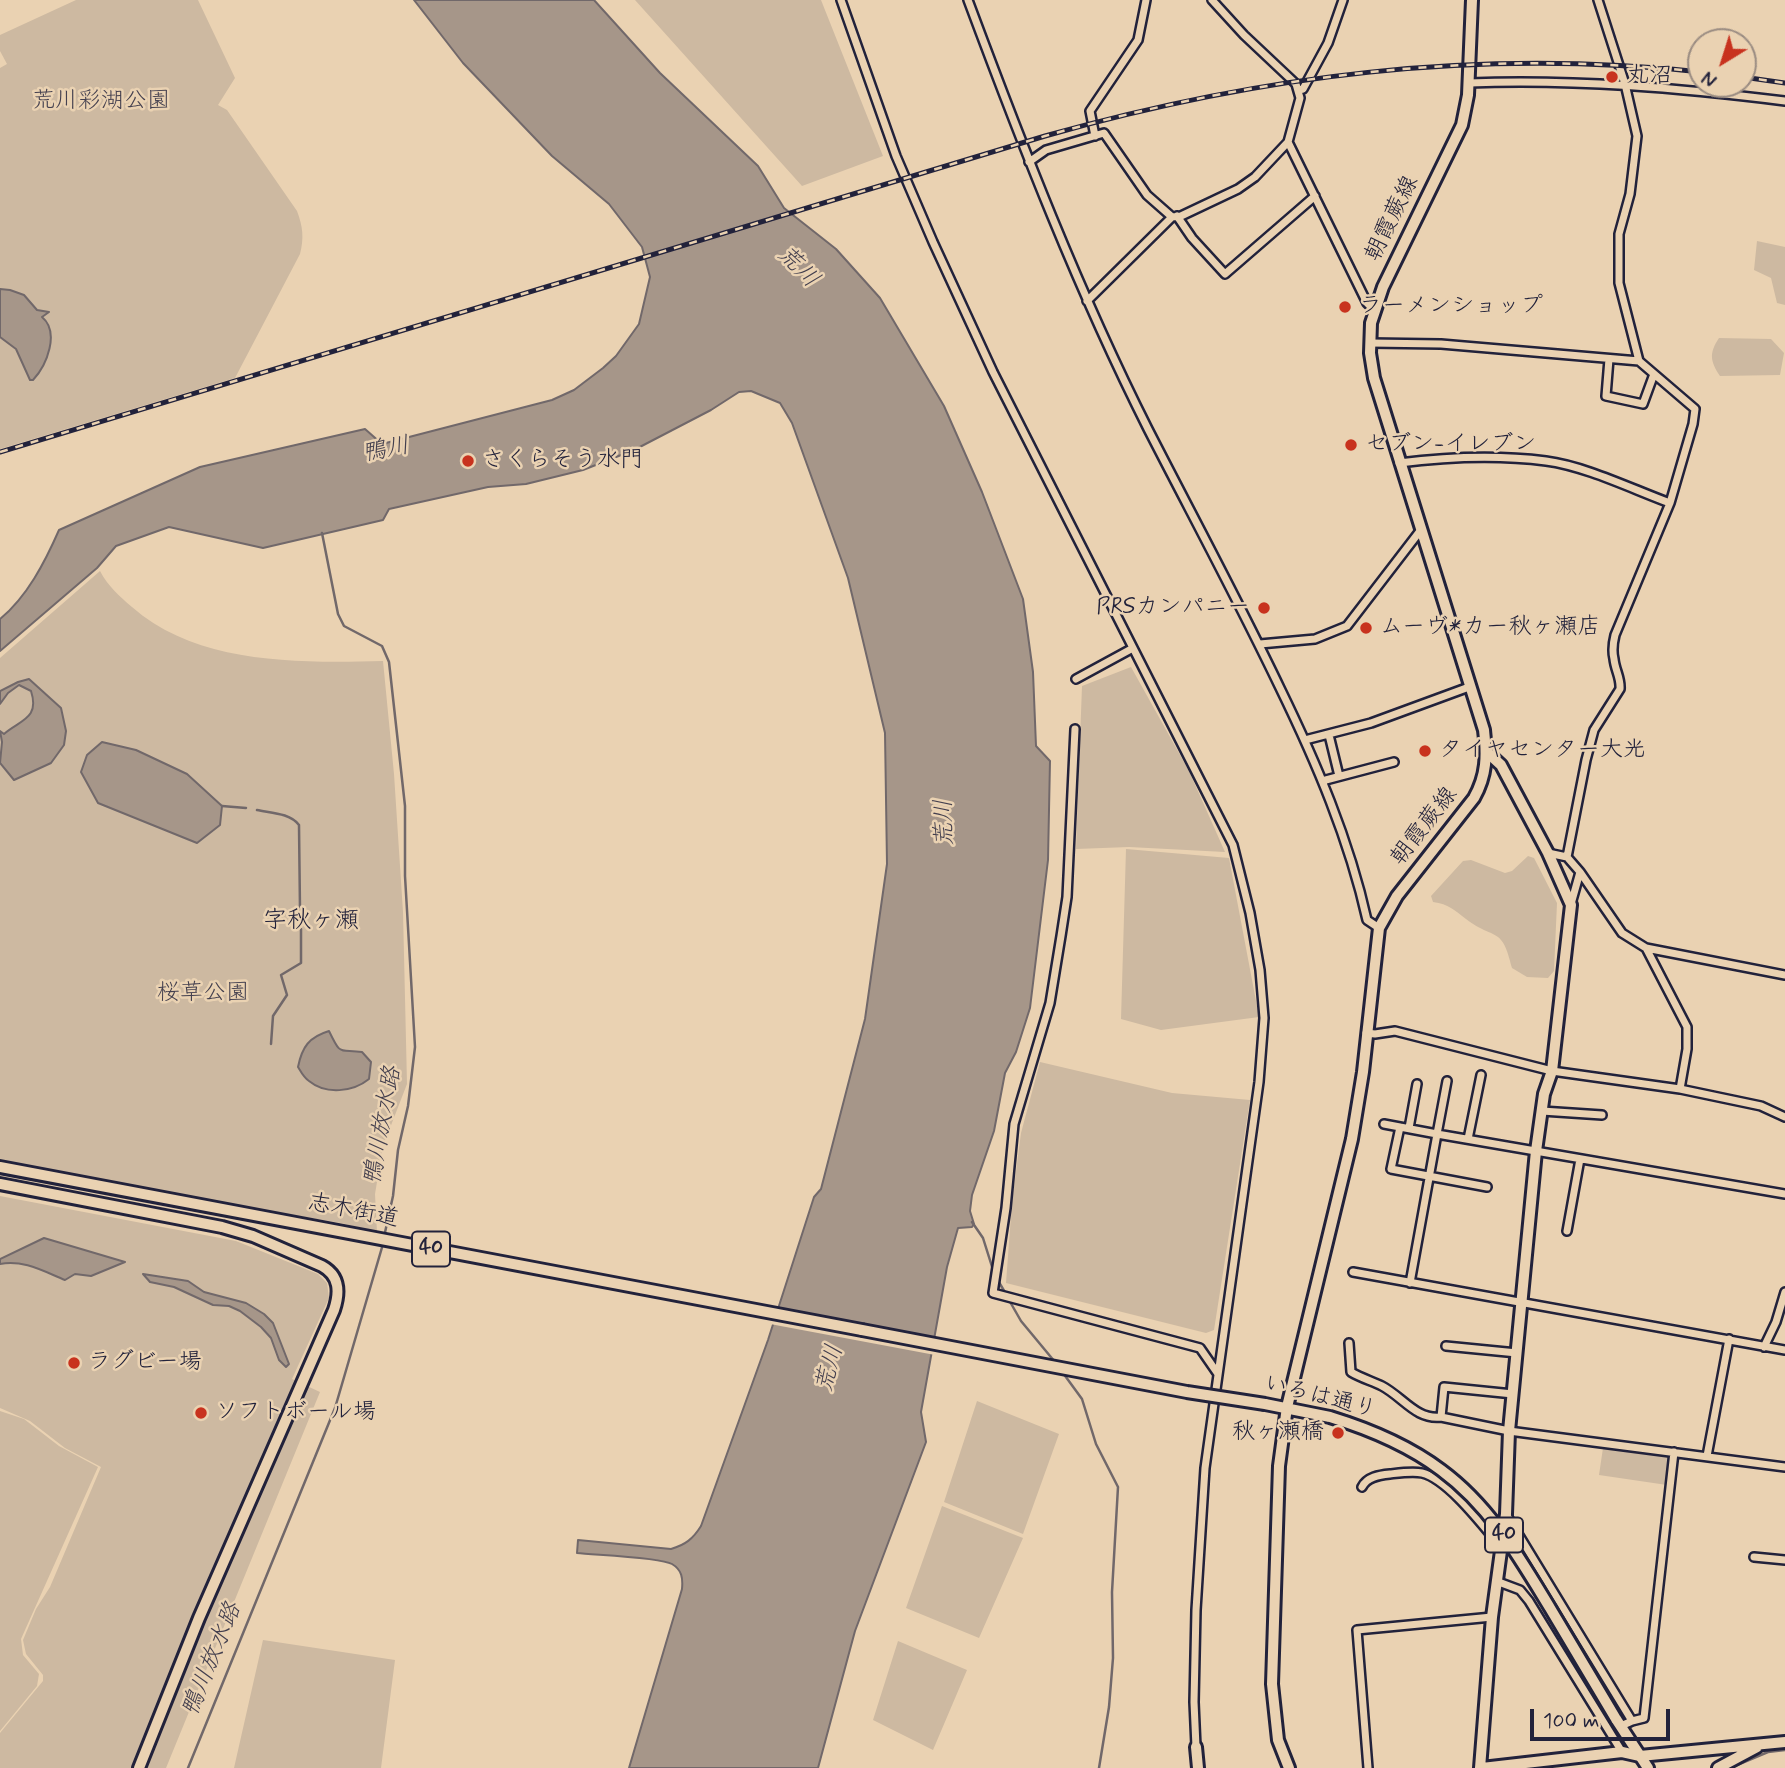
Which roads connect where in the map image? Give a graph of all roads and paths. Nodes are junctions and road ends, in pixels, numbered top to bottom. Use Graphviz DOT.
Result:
graph roads {
  1 [pos="841,0"];
  2 [pos="968,0"];
  3 [pos="1146,0"];
  4 [pos="1212,0"];
  5 [pos="1343,0"];
  6 [pos="1472,0"];
  7 [pos="1598,0"];
  8 [pos="1469,83"];
  9 [pos="1625,84"];
  10 [pos="1299,90"];
  11 [pos="1785,100"];
  12 [pos="1094,136"];
  13 [pos="1288,142"];
  14 [pos="1029,162"];
  15 [pos="1315,196"];
  16 [pos="1175,216"];
  17 [pos="1087,301"];
  18 [pos="1374,310"];
  19 [pos="1370,343"];
  20 [pos="1609,359"];
  21 [pos="1639,361"];
  22 [pos="1654,373"];
  23 [pos="1399,463"];
  24 [pos="1670,503"];
  25 [pos="1420,531"];
  26 [pos="1260,644"];
  27 [pos="1132,648"];
  28 [pos="1076,679"];
  29 [pos="1469,687"];
  30 [pos="1075,729"];
  31 [pos="1329,735"];
  32 [pos="1305,740"];
  33 [pos="1487,752"];
  34 [pos="1394,762"];
  35 [pos="1339,776"];
  36 [pos="1322,781"];
  37 [pos="1548,853"];
  38 [pos="1566,857"];
  39 [pos="1580,872"];
  40 [pos="1571,905"];
  41 [pos="1379,928"];
  42 [pos="1646,948"];
  43 [pos="1785,975"];
  44 [pos="1366,1033"];
  45 [pos="1552,1071"];
  46 [pos="1481,1075"];
  47 [pos="1447,1081"];
  48 [pos="1417,1084"];
  49 [pos="1680,1089"];
  50 [pos="1542,1111"];
  51 [pos="1602,1115"];
  52 [pos="1785,1117"];
  53 [pos="1384,1124"];
  54 [pos="1400,1127"];
  55 [pos="1409,1128"];
  56 [pos="1437,1134"];
  57 [pos="1468,1139"];
  58 [pos="1536,1152"];
  59 [pos="1580,1159"];
  60 [pos="0,1167"];
  61 [pos="1429,1177"];
  62 [pos="0,1184"];
  63 [pos="1487,1187"];
  64 [pos="1785,1194"];
  65 [pos="1567,1231"];
  66 [pos="1353,1272"];
  67 [pos="1409,1283"];
  68 [pos="1785,1292"];
  69 [pos="1521,1304"];
  70 [pos="862,1330"];
  71 [pos="1729,1339"];
  72 [pos="1349,1343"];
  73 [pos="1446,1346"];
  74 [pos="1764,1347"];
  75 [pos="1785,1350"];
  76 [pos="1517,1353"];
  77 [pos="1218,1374"];
  78 [pos="1513,1394"];
  79 [pos="1287,1407"];
  80 [pos="1441,1417"];
  81 [pos="1509,1431"];
  82 [pos="1674,1452"];
  83 [pos="1707,1456"];
  84 [pos="1785,1467"];
  85 [pos="1362,1487"];
  86 [pos="1506,1514"];
  87 [pos="1501,1547"];
  88 [pos="1754,1557"];
  89 [pos="1785,1560"];
  90 [pos="1496,1581"];
  91 [pos="1492,1617"];
  92 [pos="1623,1722"];
  93 [pos="1785,1742"];
  94 [pos="1762,1744"];
  95 [pos="1196,1747"];
  96 [pos="1622,1752"];
  97 [pos="1640,1756"];
  98 [pos="139,1768"];
  99 [pos="1198,1768"];
  100 [pos="1289,1768"];
  101 [pos="1368,1768"];
  102 [pos="1481,1768"];
  103 [pos="1648,1768"];
  104 [pos="1718,1768"];
  1 -- 27 [label="street"];
  2 -- 14 [label="street"];
  3 -- 12 [label="street"];
  4 -- 10 [label="street"];
  5 -- 10 [label="street"];
  6 -- 8 [label="main road, 朝霞蕨線"];
  7 -- 9 [label="street"];
  8 -- 9 [label="street"];
  8 -- 18 [label="main road, 朝霞蕨線"];
  9 -- 11 [label="street"];
  9 -- 21 [label="street"];
  10 -- 13 [label="street"];
  12 -- 14 [label="street"];
  12 -- 16 [label="street"];
  13 -- 15 [label="street"];
  13 -- 16 [label="street"];
  14 -- 17 [label="street"];
  15 -- 16 [label="street"];
  15 -- 18 [label="street"];
  16 -- 17 [label="street"];
  17 -- 26 [label="street"];
  18 -- 19 [label="main road, 朝霞蕨線"];
  19 -- 20 [label="street"];
  19 -- 23 [label="main road, 朝霞蕨線"];
  20 -- 21 [label="street"];
  20 -- 22 [label="street"];
  21 -- 22 [label="street"];
  22 -- 24 [label="street"];
  23 -- 24 [label="street"];
  23 -- 25 [label="main road, 朝霞蕨線"];
  24 -- 38 [label="street"];
  25 -- 26 [label="street"];
  25 -- 29 [label="main road, 朝霞蕨線"];
  26 -- 32 [label="street"];
  27 -- 28 [label="street"];
  27 -- 77 [label="street"];
  29 -- 31 [label="street"];
  29 -- 33 [label="main road, 朝霞蕨線"];
  30 -- 77 [label="street"];
  31 -- 32 [label="street"];
  31 -- 35 [label="street"];
  32 -- 36 [label="street"];
  33 -- 37 [label="main road"];
  33 -- 41 [label="main road, 朝霞蕨線"];
  34 -- 35 [label="street"];
  35 -- 36 [label="street"];
  36 -- 41 [label="street"];
  37 -- 38 [label="street"];
  37 -- 40 [label="main road"];
  38 -- 39 [label="street"];
  39 -- 40 [label="street"];
  39 -- 42 [label="street"];
  40 -- 45 [label="main road"];
  41 -- 44 [label="main road, 朝霞蕨線"];
  42 -- 43 [label="street"];
  42 -- 49 [label="street"];
  44 -- 45 [label="street"];
  44 -- 79 [label="main road, 朝霞蕨線"];
  45 -- 49 [label="street"];
  45 -- 50 [label="main road"];
  46 -- 57 [label="street"];
  47 -- 56 [label="street"];
  48 -- 55 [label="street"];
  49 -- 52 [label="street"];
  50 -- 51 [label="street"];
  50 -- 58 [label="main road"];
  53 -- 54 [label="street"];
  54 -- 55 [label="street"];
  54 -- 61 [label="street"];
  55 -- 56 [label="street"];
  56 -- 57 [label="street"];
  56 -- 61 [label="street"];
  57 -- 58 [label="street"];
  58 -- 59 [label="street"];
  58 -- 69 [label="main road"];
  59 -- 64 [label="street"];
  59 -- 65 [label="street"];
  60 -- 70 [label="main road, 志木街道 / 40"];
  61 -- 63 [label="street"];
  61 -- 67 [label="street"];
  62 -- 98 [label="main road"];
  66 -- 67 [label="street"];
  67 -- 69 [label="street"];
  68 -- 74 [label="street"];
  69 -- 71 [label="street"];
  69 -- 76 [label="main road"];
  70 -- 79 [label="main road, いろは通り / 40, bridge"];
  71 -- 74 [label="street"];
  71 -- 83 [label="street"];
  72 -- 80 [label="street"];
  73 -- 76 [label="street"];
  74 -- 75 [label="street"];
  76 -- 78 [label="main road"];
  77 -- 95 [label="street"];
  78 -- 80 [label="street"];
  78 -- 81 [label="main road"];
  79 -- 92 [label="main road, いろは通り / 40, bridge"];
  79 -- 100 [label="main road, 朝霞蕨線"];
  80 -- 81 [label="street"];
  81 -- 82 [label="street"];
  81 -- 86 [label="main road"];
  82 -- 83 [label="street"];
  82 -- 92 [label="street"];
  83 -- 84 [label="street"];
  85 -- 87 [label="street"];
  86 -- 87 [label="main road"];
  86 -- 92 [label="street"];
  87 -- 90 [label="main road"];
  88 -- 89 [label="street"];
  90 -- 91 [label="main road"];
  90 -- 96 [label="street"];
  91 -- 101 [label="street"];
  91 -- 102 [label="main road"];
  92 -- 97 [label="main road, いろは通り / 40"];
  93 -- 94 [label="main road"];
  94 -- 97 [label="main road"];
  94 -- 104 [label="main road"];
  95 -- 99 [label="main road"];
  96 -- 97 [label="main road"];
  96 -- 102 [label="main road"];
  97 -- 103 [label="main road, いろは通り / 40"];
}
